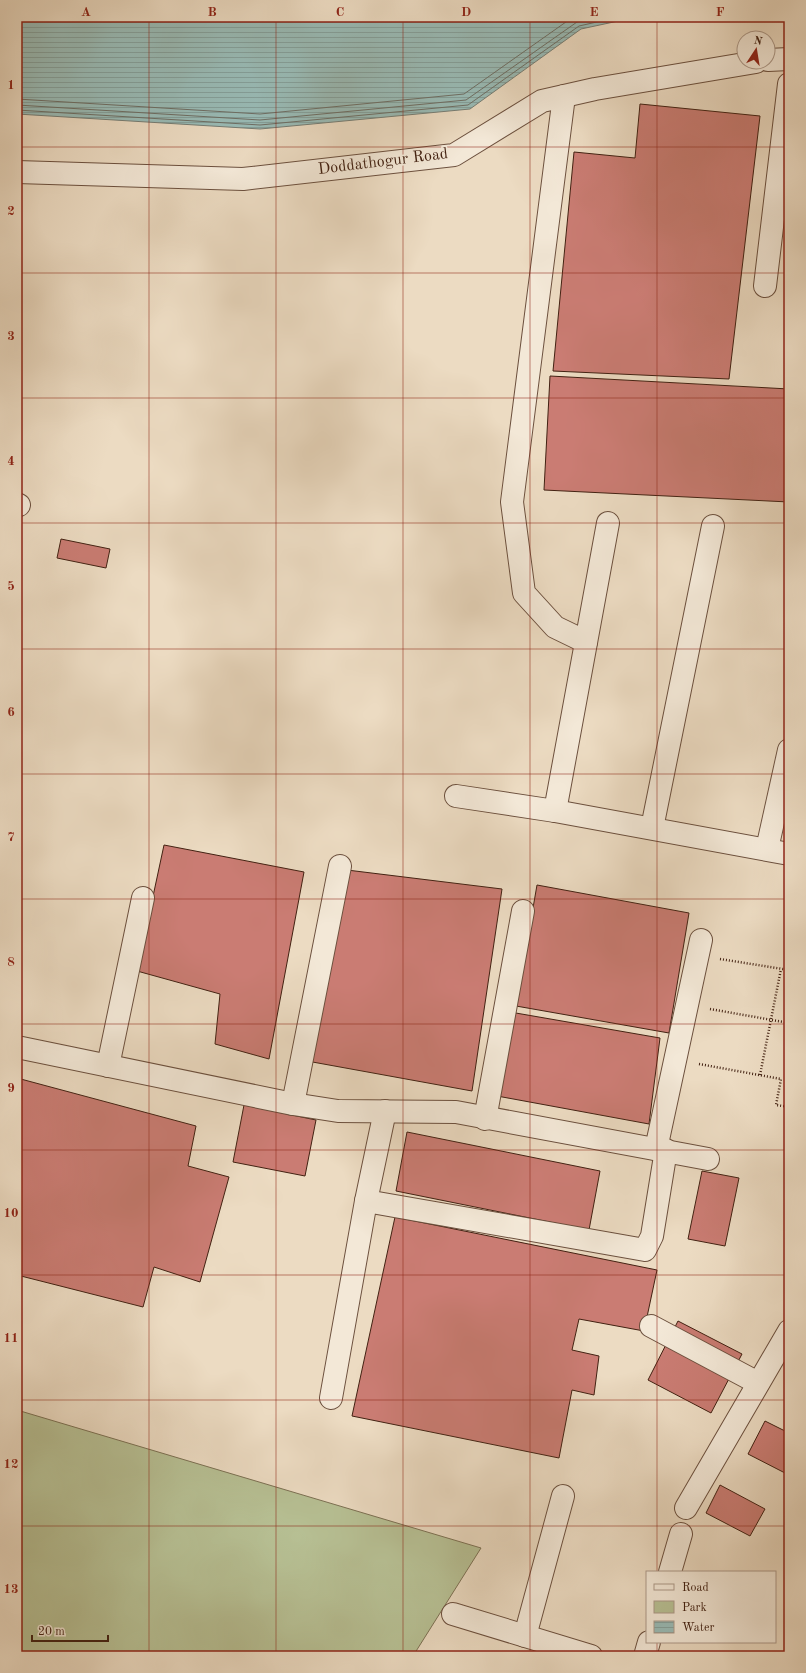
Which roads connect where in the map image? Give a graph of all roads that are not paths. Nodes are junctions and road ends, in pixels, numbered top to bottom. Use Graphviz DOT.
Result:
graph roads {
  1 [pos="789,59"];
  2 [pos="776,60"];
  3 [pos="736,65"];
  4 [pos="789,84"];
  5 [pos="564,96"];
  6 [pos="17,172"];
  7 [pos="765,286"];
  8 [pos="608,523"];
  9 [pos="713,526"];
  10 [pos="586,642"];
  11 [pos="789,750"];
  12 [pos="456,796"];
  13 [pos="555,811"];
  14 [pos="652,828"];
  15 [pos="767,849"];
  16 [pos="789,854"];
  17 [pos="340,866"];
  18 [pos="143,898"];
  19 [pos="523,911"];
  20 [pos="701,940"];
  21 [pos="17,1047"];
  22 [pos="108,1066"];
  23 [pos="294,1104"];
  24 [pos="385,1111"];
  25 [pos="485,1119"];
  26 [pos="661,1149"];
  27 [pos="708,1159"];
  28 [pos="366,1201"];
  29 [pos="651,1326"];
  30 [pos="789,1331"];
  31 [pos="758,1383"];
  32 [pos="332,1398"];
  33 [pos="563,1496"];
  34 [pos="686,1508"];
  35 [pos="681,1534"];
  36 [pos="670,1571"];
  37 [pos="453,1614"];
  38 [pos="525,1636"];
  39 [pos="649,1643"];
  40 [pos="591,1656"];
  41 [pos="645,1656"];
  1 -- 2 [label="street"];
  3 -- 5 [label="street, Doddathogur Road"];
  4 -- 7 [label="street"];
  5 -- 6 [label="street, Doddathogur Road"];
  5 -- 10 [label="street"];
  8 -- 10 [label="street"];
  9 -- 14 [label="street"];
  10 -- 13 [label="street"];
  11 -- 15 [label="street"];
  12 -- 13 [label="street"];
  13 -- 14 [label="street"];
  14 -- 15 [label="street"];
  15 -- 16 [label="street"];
  17 -- 23 [label="street"];
  18 -- 22 [label="street"];
  19 -- 25 [label="street"];
  20 -- 26 [label="street"];
  21 -- 22 [label="street"];
  22 -- 23 [label="street"];
  23 -- 24 [label="street"];
  24 -- 25 [label="street"];
  24 -- 28 [label="street"];
  25 -- 26 [label="street"];
  26 -- 27 [label="street"];
  26 -- 28 [label="street"];
  28 -- 32 [label="street"];
  29 -- 31 [label="street"];
  30 -- 31 [label="street"];
  31 -- 34 [label="street"];
  33 -- 38 [label="street"];
  35 -- 36 [label="street"];
  37 -- 38 [label="street"];
  38 -- 40 [label="street"];
  39 -- 41 [label="street"];
}
